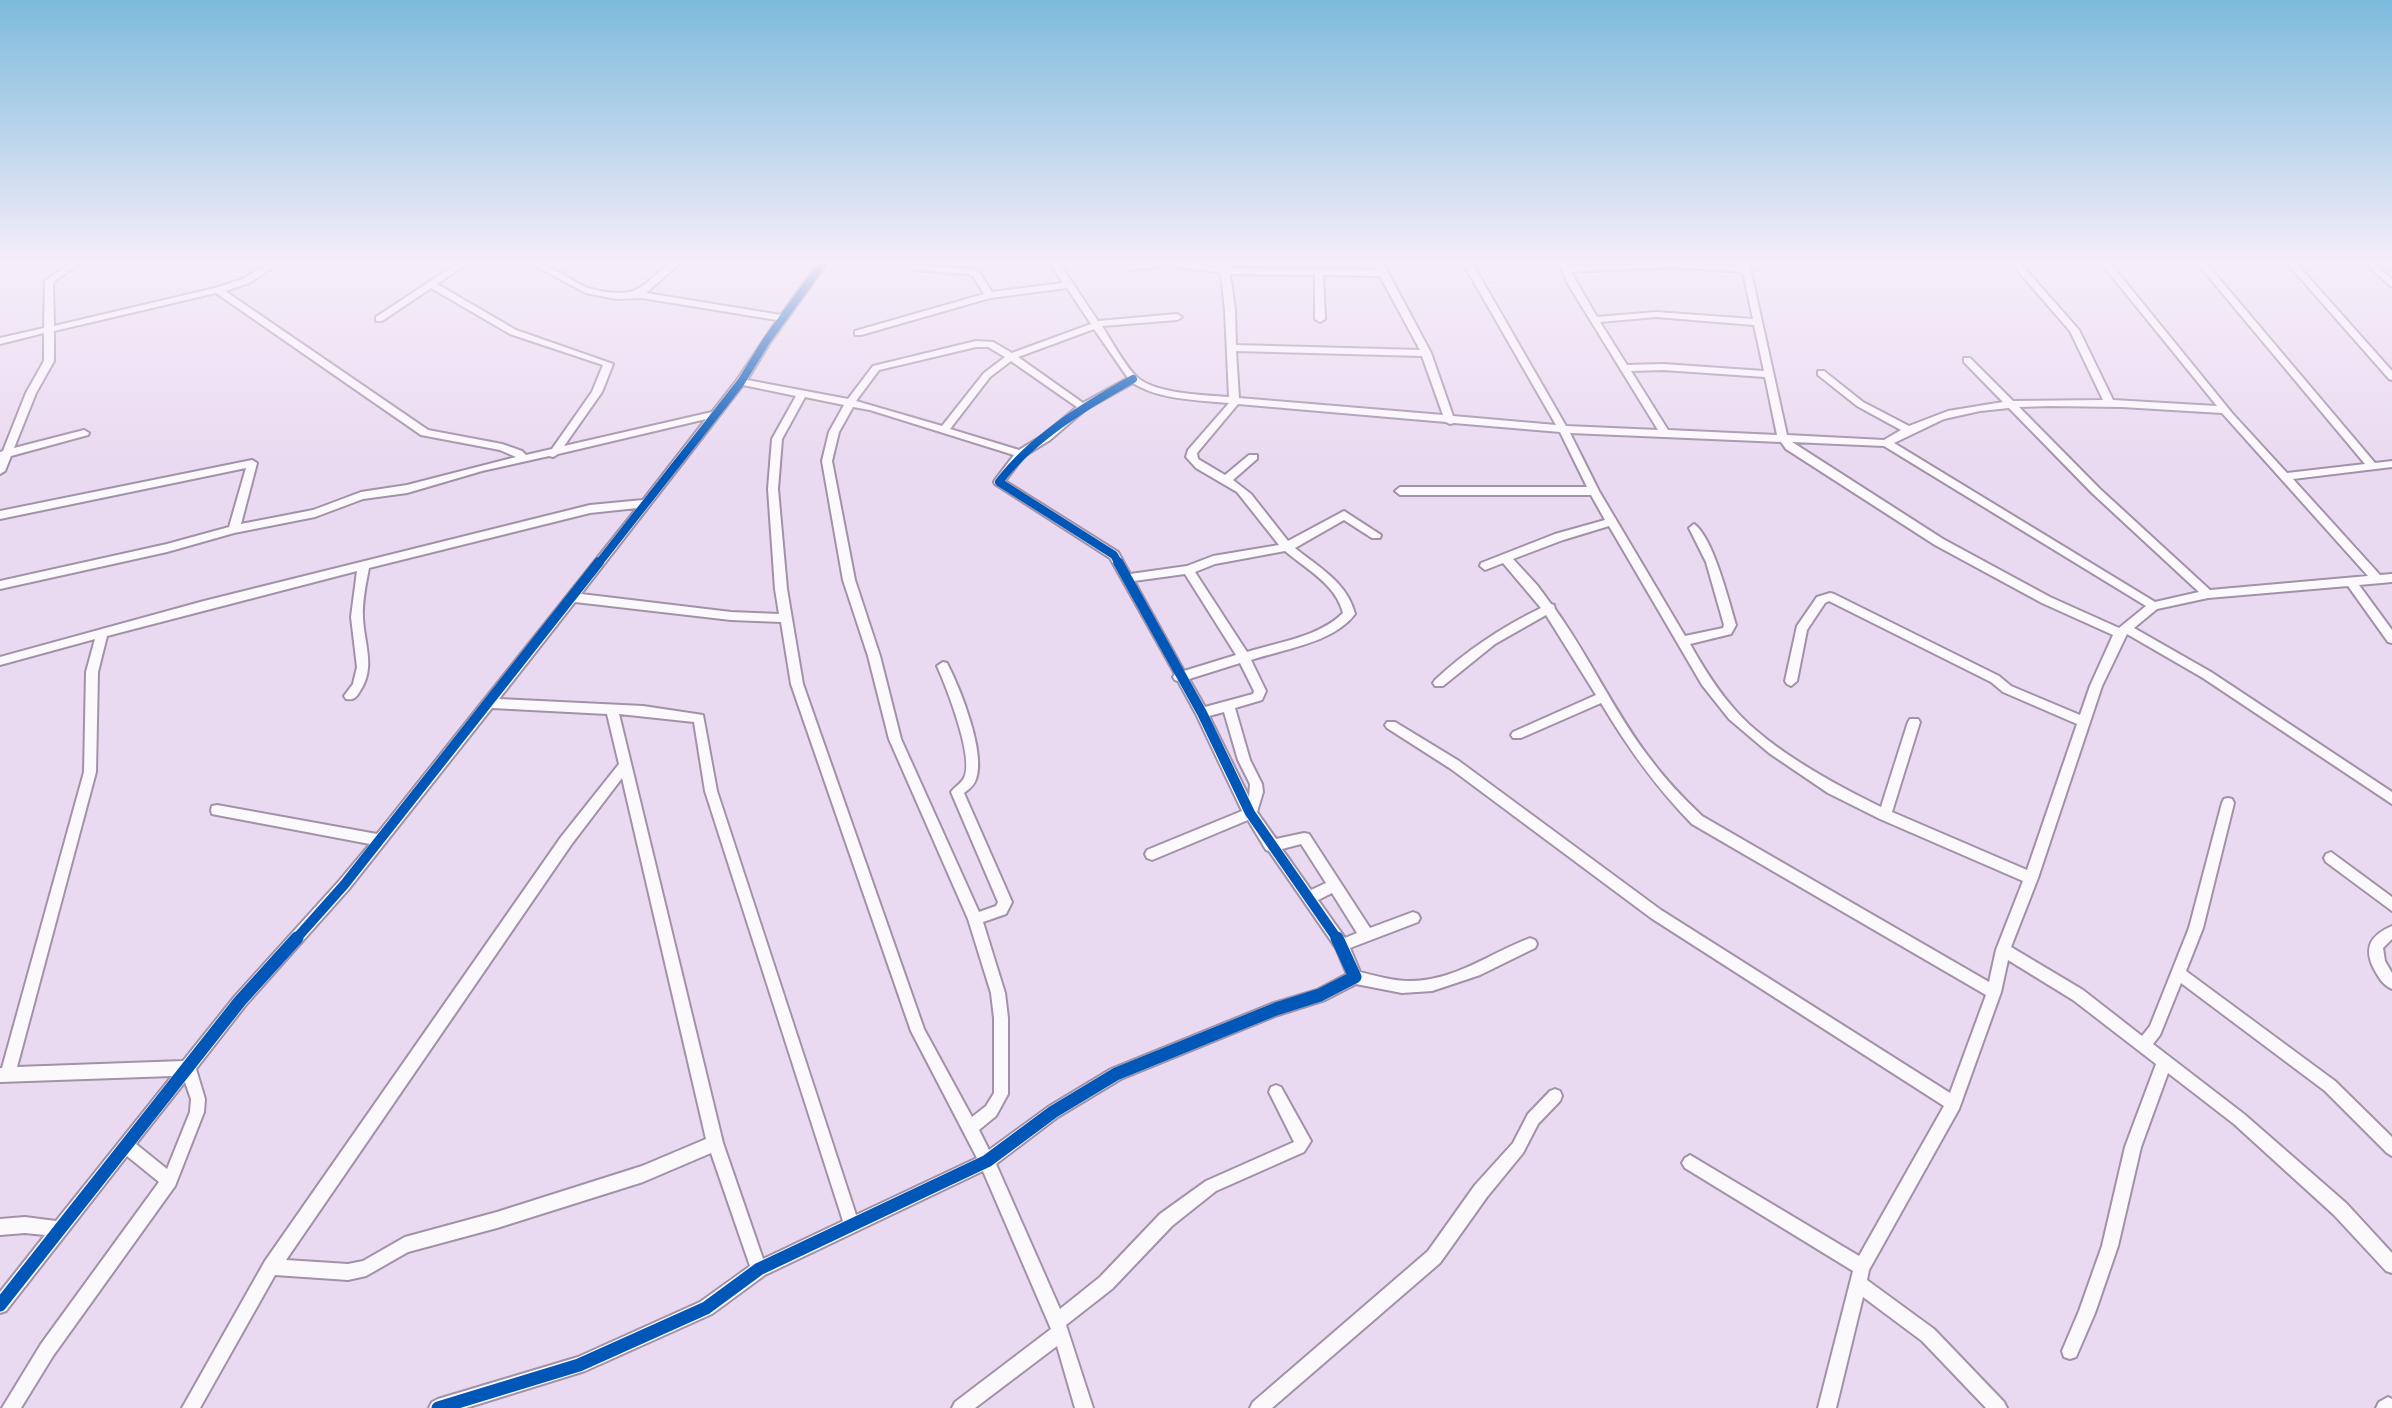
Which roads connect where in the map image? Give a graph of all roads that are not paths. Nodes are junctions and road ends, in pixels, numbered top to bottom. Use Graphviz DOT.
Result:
graph roads {
  1 [pos="47,329"];
  2 [pos="274,329"];
  3 [pos="507,329"];
  4 [pos="776,329"];
  5 [pos="873,329"];
  6 [pos="1085,329"];
  7 [pos="1100,329"];
  8 [pos="1230,329"];
  9 [pos="1413,329"];
  10 [pos="1505,329"];
  11 [pos="1600,329"];
  12 [pos="1758,329"];
  13 [pos="2073,329"];
  14 [pos="2159,329"];
  15 [pos="2256,329"];
  16 [pos="2349,329"];
  17 [pos="858,333"];
  18 [pos="0,341"];
  19 [pos="1231,348"];
  20 [pos="1426,353"];
  21 [pos="1010,357"];
  22 [pos="1967,360"];
  23 [pos="1625,368"];
  24 [pos="1821,373"];
  25 [pos="1768,374"];
  26 [pos="2392,377"];
  27 [pos="1133,379"];
  28 [pos="741,382"];
  29 [pos="801,395"];
  30 [pos="1234,400"];
  31 [pos="850,403"];
  32 [pos="2110,404"];
  33 [pos="1083,407"];
  34 [pos="2014,407"];
  35 [pos="2225,410"];
  36 [pos="716,414"];
  37 [pos="1450,421"];
  38 [pos="1562,429"];
  39 [pos="943,431"];
  40 [pos="1910,431"];
  41 [pos="84,433"];
  42 [pos="1665,433"];
  43 [pos="1783,438"];
  44 [pos="1886,443"];
  45 [pos="553,454"];
  46 [pos="1020,454"];
  47 [pos="3,455"];
  48 [pos="1253,457"];
  49 [pos="524,459"];
  50 [pos="2392,464"];
  51 [pos="2372,466"];
  52 [pos="0,471"];
  53 [pos="2285,477"];
  54 [pos="1227,479"];
  55 [pos="1400,491"];
  56 [pos="1594,491"];
  57 [pos="646,503"];
  58 [pos="0,515"];
  59 [pos="1613,521"];
  60 [pos="1694,528"];
  61 [pos="234,529"];
  62 [pos="1376,535"];
  63 [pos="1287,547"];
  64 [pos="1505,558"];
  65 [pos="364,565"];
  66 [pos="1485,566"];
  67 [pos="1188,570"];
  68 [pos="1127,578"];
  69 [pos="2392,578"];
  70 [pos="2377,579"];
  71 [pos="2350,581"];
  72 [pos="0,585"];
  73 [pos="2208,594"];
  74 [pos="571,597"];
  75 [pos="2154,606"];
  76 [pos="1550,608"];
  77 [pos="785,618"];
  78 [pos="2123,631"];
  79 [pos="102,633"];
  80 [pos="2392,639"];
  81 [pos="1684,641"];
  82 [pos="1243,656"];
  83 [pos="0,661"];
  84 [pos="943,666"];
  85 [pos="1179,677"];
  86 [pos="1791,681"];
  87 [pos="1439,683"];
  88 [pos="350,696"];
  89 [pos="1602,697"];
  90 [pos="488,703"];
  91 [pos="1228,706"];
  92 [pos="612,709"];
  93 [pos="1202,713"];
  94 [pos="1914,722"];
  95 [pos="2085,722"];
  96 [pos="1391,725"];
  97 [pos="1517,735"];
  98 [pos="1244,760"];
  99 [pos="624,766"];
  100 [pos="1228,766"];
  101 [pos="2392,799"];
  102 [pos="2228,803"];
  103 [pos="217,810"];
  104 [pos="1250,813"];
  105 [pos="1885,815"];
  106 [pos="380,840"];
  107 [pos="1271,846"];
  108 [pos="1152,854"];
  109 [pos="2331,858"];
  110 [pos="2031,878"];
  111 [pos="1334,885"];
  112 [pos="1308,898"];
  113 [pos="2392,905"];
  114 [pos="1349,907"];
  115 [pos="1413,918"];
  116 [pos="975,919"];
  117 [pos="1325,921"];
  118 [pos="2392,932"];
  119 [pos="1367,936"];
  120 [pos="1530,944"];
  121 [pos="1342,945"];
  122 [pos="2003,950"];
  123 [pos="2179,974"];
  124 [pos="1355,977"];
  125 [pos="2392,983"];
  126 [pos="1994,992"];
  127 [pos="2144,1045"];
  128 [pos="2165,1061"];
  129 [pos="188,1068"];
  130 [pos="4,1074"];
  131 [pos="1276,1092"];
  132 [pos="1555,1096"];
  133 [pos="1954,1104"];
  134 [pos="971,1127"];
  135 [pos="715,1143"];
  136 [pos="125,1145"];
  137 [pos="2392,1148"];
  138 [pos="987,1161"];
  139 [pos="1690,1163"];
  140 [pos="170,1181"];
  141 [pos="852,1225"];
  142 [pos="0,1227"];
  143 [pos="58,1229"];
  144 [pos="2392,1265"];
  145 [pos="271,1267"];
  146 [pos="759,1269"];
  147 [pos="1860,1275"];
  148 [pos="0,1305"];
  149 [pos="1059,1327"];
  150 [pos="2070,1351"];
  151 [pos="11,1408"];
  152 [pos="191,1408"];
  153 [pos="438,1408"];
  154 [pos="961,1408"];
  155 [pos="1084,1408"];
  156 [pos="1259,1408"];
  157 [pos="1827,1408"];
  158 [pos="1998,1408"];
  1 -- 18 [label="street"];
  1 -- 47 [label="street"];
  2 -- 49 [label="street"];
  3 -- 45 [label="street"];
  4 -- 28 [label="street"];
  5 -- 17 [label="street"];
  6 -- 21 [label="street"];
  7 -- 27 [label="street"];
  8 -- 19 [label="street"];
  9 -- 20 [label="street"];
  10 -- 38 [label="street"];
  11 -- 23 [label="street"];
  12 -- 25 [label="street"];
  13 -- 32 [label="street"];
  14 -- 35 [label="street"];
  15 -- 51 [label="street"];
  16 -- 26 [label="street"];
  19 -- 20 [label="street"];
  19 -- 30 [label="street"];
  20 -- 37 [label="street"];
  21 -- 31 [label="street"];
  21 -- 33 [label="street"];
  21 -- 39 [label="street"];
  22 -- 34 [label="street"];
  23 -- 25 [label="street"];
  23 -- 42 [label="street"];
  24 -- 40 [label="street"];
  25 -- 43 [label="street"];
  27 -- 30 [label="street"];
  27 -- 33 [label="street"];
  28 -- 29 [label="street"];
  28 -- 36 [label="street"];
  29 -- 31 [label="street"];
  29 -- 77 [label="street"];
  30 -- 37 [label="street"];
  30 -- 54 [label="street"];
  31 -- 39 [label="street"];
  31 -- 116 [label="street"];
  32 -- 34 [label="street"];
  32 -- 35 [label="street"];
  33 -- 46 [label="street"];
  34 -- 40 [label="street"];
  34 -- 73 [label="street"];
  35 -- 53 [label="street"];
  36 -- 45 [label="street"];
  36 -- 57 [label="street"];
  37 -- 38 [label="street"];
  38 -- 42 [label="street"];
  38 -- 56 [label="street"];
  39 -- 46 [label="street"];
  40 -- 44 [label="street"];
  41 -- 47 [label="street"];
  42 -- 43 [label="street"];
  43 -- 44 [label="street"];
  43 -- 78 [label="street"];
  44 -- 75 [label="street"];
  45 -- 49 [label="street"];
  46 -- 68 [label="street"];
  47 -- 52 [label="street"];
  48 -- 54 [label="street"];
  49 -- 61 [label="street"];
  50 -- 51 [label="street"];
  51 -- 53 [label="street"];
  53 -- 70 [label="street"];
  54 -- 63 [label="street"];
  55 -- 56 [label="street"];
  56 -- 59 [label="street"];
  57 -- 65 [label="street"];
  57 -- 74 [label="street"];
  58 -- 61 [label="street"];
  59 -- 64 [label="street"];
  59 -- 81 [label="street"];
  60 -- 81 [label="street"];
  61 -- 72 [label="street"];
  62 -- 63 [label="street"];
  63 -- 67 [label="street"];
  63 -- 82 [label="street"];
  64 -- 66 [label="street"];
  64 -- 76 [label="street"];
  65 -- 79 [label="street"];
  65 -- 88 [label="street"];
  67 -- 68 [label="street"];
  67 -- 82 [label="street"];
  68 -- 85 [label="street"];
  69 -- 70 [label="street"];
  70 -- 71 [label="street"];
  71 -- 73 [label="street"];
  71 -- 80 [label="street"];
  73 -- 75 [label="street"];
  74 -- 77 [label="street"];
  74 -- 90 [label="street"];
  75 -- 78 [label="street"];
  76 -- 87 [label="street"];
  76 -- 89 [label="street"];
  77 -- 134 [label="street"];
  78 -- 95 [label="street"];
  78 -- 101 [label="street"];
  79 -- 83 [label="street"];
  79 -- 130 [label="street"];
  81 -- 105 [label="street"];
  82 -- 85 [label="street"];
  82 -- 91 [label="street"];
  84 -- 116 [label="street"];
  85 -- 93 [label="street"];
  86 -- 95 [label="street"];
  89 -- 97 [label="street"];
  89 -- 126 [label="street"];
  90 -- 92 [label="street"];
  90 -- 106 [label="street"];
  91 -- 93 [label="street"];
  91 -- 98 [label="street"];
  92 -- 99 [label="street"];
  92 -- 141 [label="street"];
  93 -- 100 [label="street"];
  94 -- 105 [label="street"];
  95 -- 110 [label="street"];
  96 -- 133 [label="street"];
  98 -- 100 [label="street"];
  98 -- 104 [label="street"];
  99 -- 135 [label="street"];
  99 -- 145 [label="street"];
  100 -- 104 [label="street"];
  102 -- 123 [label="street"];
  103 -- 106 [label="street"];
  104 -- 107 [label="street"];
  104 -- 108 [label="street"];
  105 -- 110 [label="street"];
  106 -- 129 [label="street"];
  107 -- 111 [label="street"];
  107 -- 112 [label="street"];
  109 -- 113 [label="street"];
  110 -- 122 [label="street"];
  111 -- 112 [label="street"];
  111 -- 114 [label="street"];
  112 -- 117 [label="street"];
  114 -- 117 [label="street"];
  114 -- 119 [label="street"];
  115 -- 119 [label="street"];
  116 -- 134 [label="street"];
  117 -- 121 [label="street"];
  118 -- 125 [label="street"];
  119 -- 121 [label="street"];
  120 -- 124 [label="street"];
  121 -- 124 [label="street"];
  122 -- 126 [label="street"];
  122 -- 127 [label="street"];
  123 -- 127 [label="street"];
  123 -- 137 [label="street"];
  124 -- 138 [label="street"];
  126 -- 133 [label="street"];
  127 -- 128 [label="street"];
  128 -- 144 [label="street"];
  128 -- 150 [label="street"];
  129 -- 130 [label="street"];
  129 -- 136 [label="street"];
  129 -- 140 [label="street"];
  131 -- 149 [label="street"];
  132 -- 156 [label="street"];
  133 -- 147 [label="street"];
  134 -- 138 [label="street"];
  135 -- 145 [label="street"];
  135 -- 146 [label="street"];
  136 -- 140 [label="street"];
  136 -- 143 [label="street"];
  138 -- 141 [label="street"];
  138 -- 149 [label="street"];
  139 -- 147 [label="street"];
  140 -- 151 [label="street"];
  141 -- 146 [label="street"];
  142 -- 143 [label="street"];
  143 -- 148 [label="street"];
  145 -- 152 [label="street"];
  146 -- 153 [label="street"];
  147 -- 157 [label="street"];
  147 -- 158 [label="street"];
  149 -- 154 [label="street"];
  149 -- 155 [label="street"];
}
